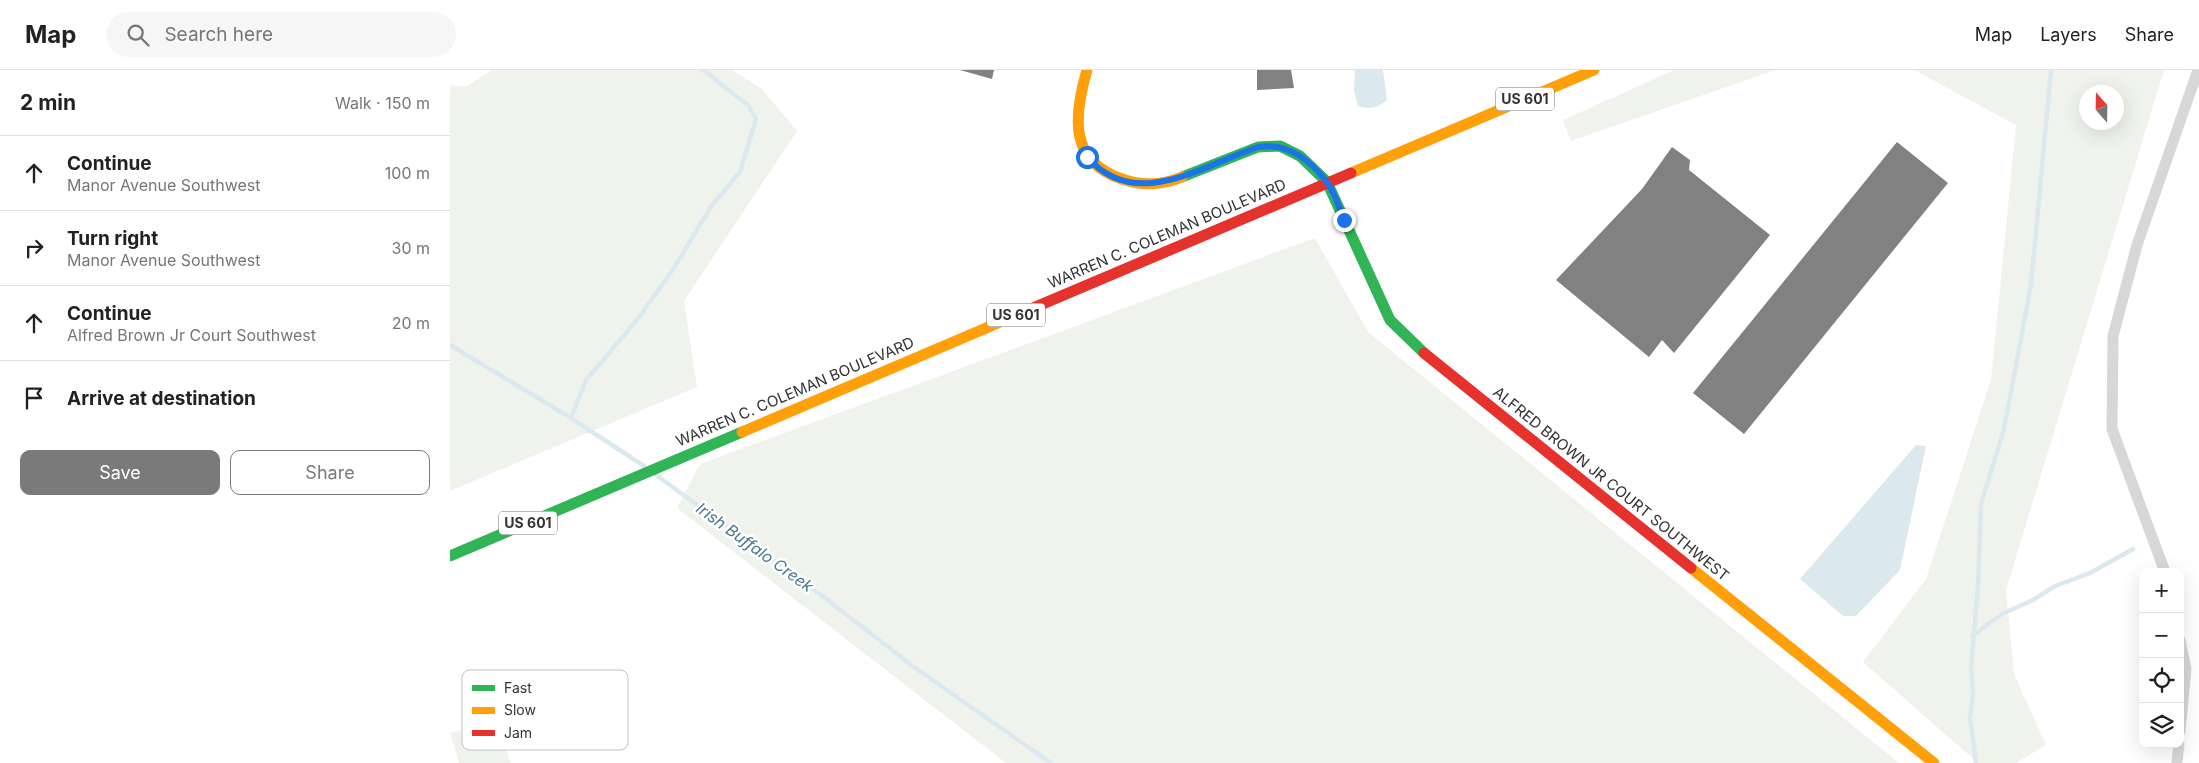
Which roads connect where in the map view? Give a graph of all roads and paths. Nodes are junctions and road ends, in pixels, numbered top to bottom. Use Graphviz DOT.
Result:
graph roads {
  1 [pos="1087,70"];
  2 [pos="1594,70"];
  3 [pos="2198,70"];
  4 [pos="1328,182"];
  5 [pos="450,556"];
  6 [pos="2164,568"];
  7 [pos="2184,658"];
  8 [pos="2183,703"];
  9 [pos="2179,748"];
  10 [pos="1934,763"];
  11 [pos="2177,763"];
  1 -- 4 [label="main road"];
  2 -- 4 [label="main road, WARREN C. COLEMAN BOULEVARD / US 601"];
  3 -- 6 [label="street"];
  4 -- 5 [label="main road, WARREN C. COLEMAN BOULEVARD / US 601"];
  4 -- 10 [label="main road, ALFRED BROWN JR COURT SOUTHWEST"];
  7 -- 8 [label="street"];
  9 -- 11 [label="street"];
}
